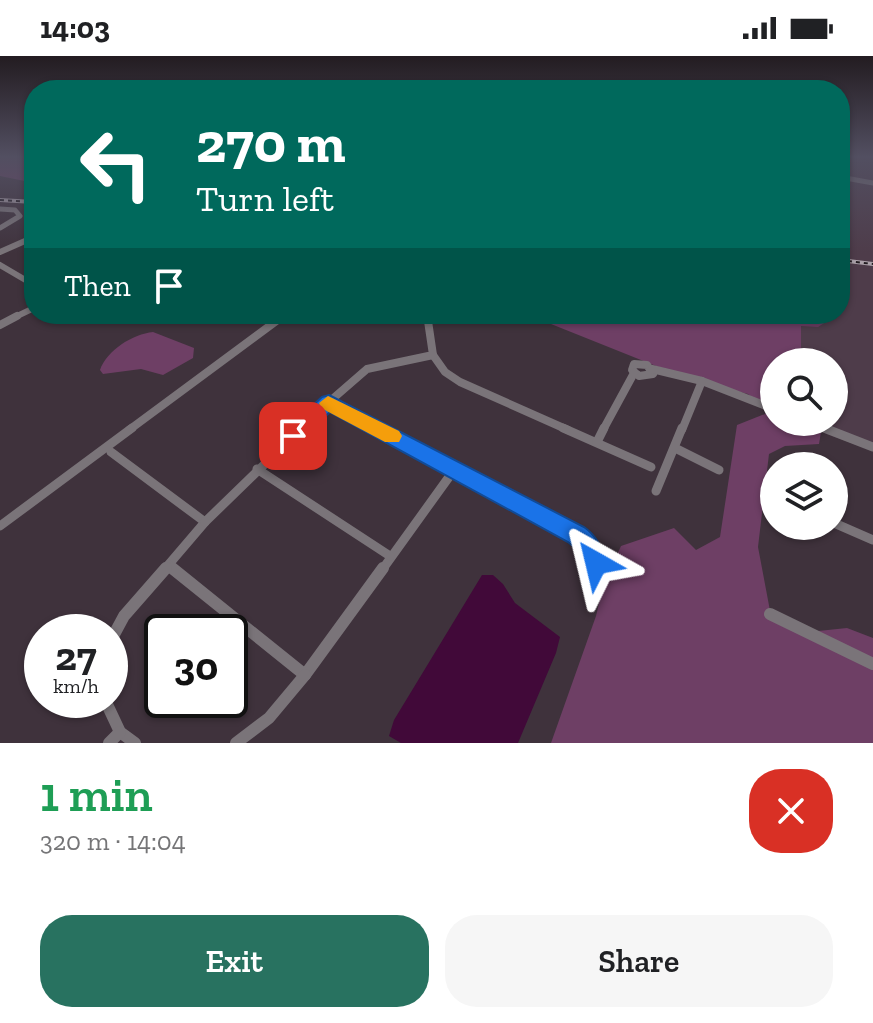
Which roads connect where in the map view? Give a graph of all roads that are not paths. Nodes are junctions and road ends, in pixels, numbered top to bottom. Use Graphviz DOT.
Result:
graph roads {
  1 [pos="0,209"];
  2 [pos="0,228"];
  3 [pos="24,241"];
  4 [pos="0,252"];
  5 [pos="0,265"];
  6 [pos="24,279"];
  7 [pos="24,313"];
  8 [pos="273,324"];
  9 [pos="428,324"];
  10 [pos="0,325"];
  11 [pos="433,355"];
  12 [pos="702,381"];
  13 [pos="329,402"];
  14 [pos="760,404"];
  15 [pos="845,436"];
  16 [pos="597,442"];
  17 [pos="873,447"];
  18 [pos="675,448"];
  19 [pos="111,452"];
  20 [pos="651,467"];
  21 [pos="257,469"];
  22 [pos="454,470"];
  23 [pos="719,470"];
  24 [pos="656,491"];
  25 [pos="205,522"];
  26 [pos="0,526"];
  27 [pos="848,529"];
  28 [pos="873,540"];
  29 [pos="390,556"];
  30 [pos="596,563"];
  31 [pos="169,565"];
  32 [pos="126,614"];
  33 [pos="770,614"];
  34 [pos="873,664"];
  35 [pos="305,675"];
  36 [pos="113,718"];
  37 [pos="120,732"];
  38 [pos="109,743"];
  39 [pos="135,743"];
  40 [pos="236,743"];
  1 -- 2 [label="street"];
  3 -- 4 [label="street"];
  5 -- 6 [label="street"];
  7 -- 10 [label="street"];
  8 -- 26 [label="street"];
  9 -- 11 [label="street"];
  11 -- 13 [label="street"];
  11 -- 16 [label="street"];
  12 -- 14 [label="street"];
  12 -- 16 [label="street"];
  12 -- 18 [label="street"];
  13 -- 21 [label="street"];
  13 -- 22 [label="street"];
  15 -- 17 [label="street"];
  16 -- 20 [label="street"];
  18 -- 23 [label="street"];
  18 -- 24 [label="street"];
  19 -- 25 [label="street"];
  21 -- 25 [label="street"];
  21 -- 29 [label="street"];
  22 -- 29 [label="street"];
  22 -- 30 [label="street"];
  25 -- 31 [label="street"];
  27 -- 28 [label="street"];
  29 -- 35 [label="street"];
  31 -- 32 [label="street"];
  31 -- 35 [label="street"];
  33 -- 34 [label="street"];
  35 -- 40 [label="street"];
  36 -- 37 [label="street"];
  37 -- 38 [label="street"];
  37 -- 39 [label="street"];
}
